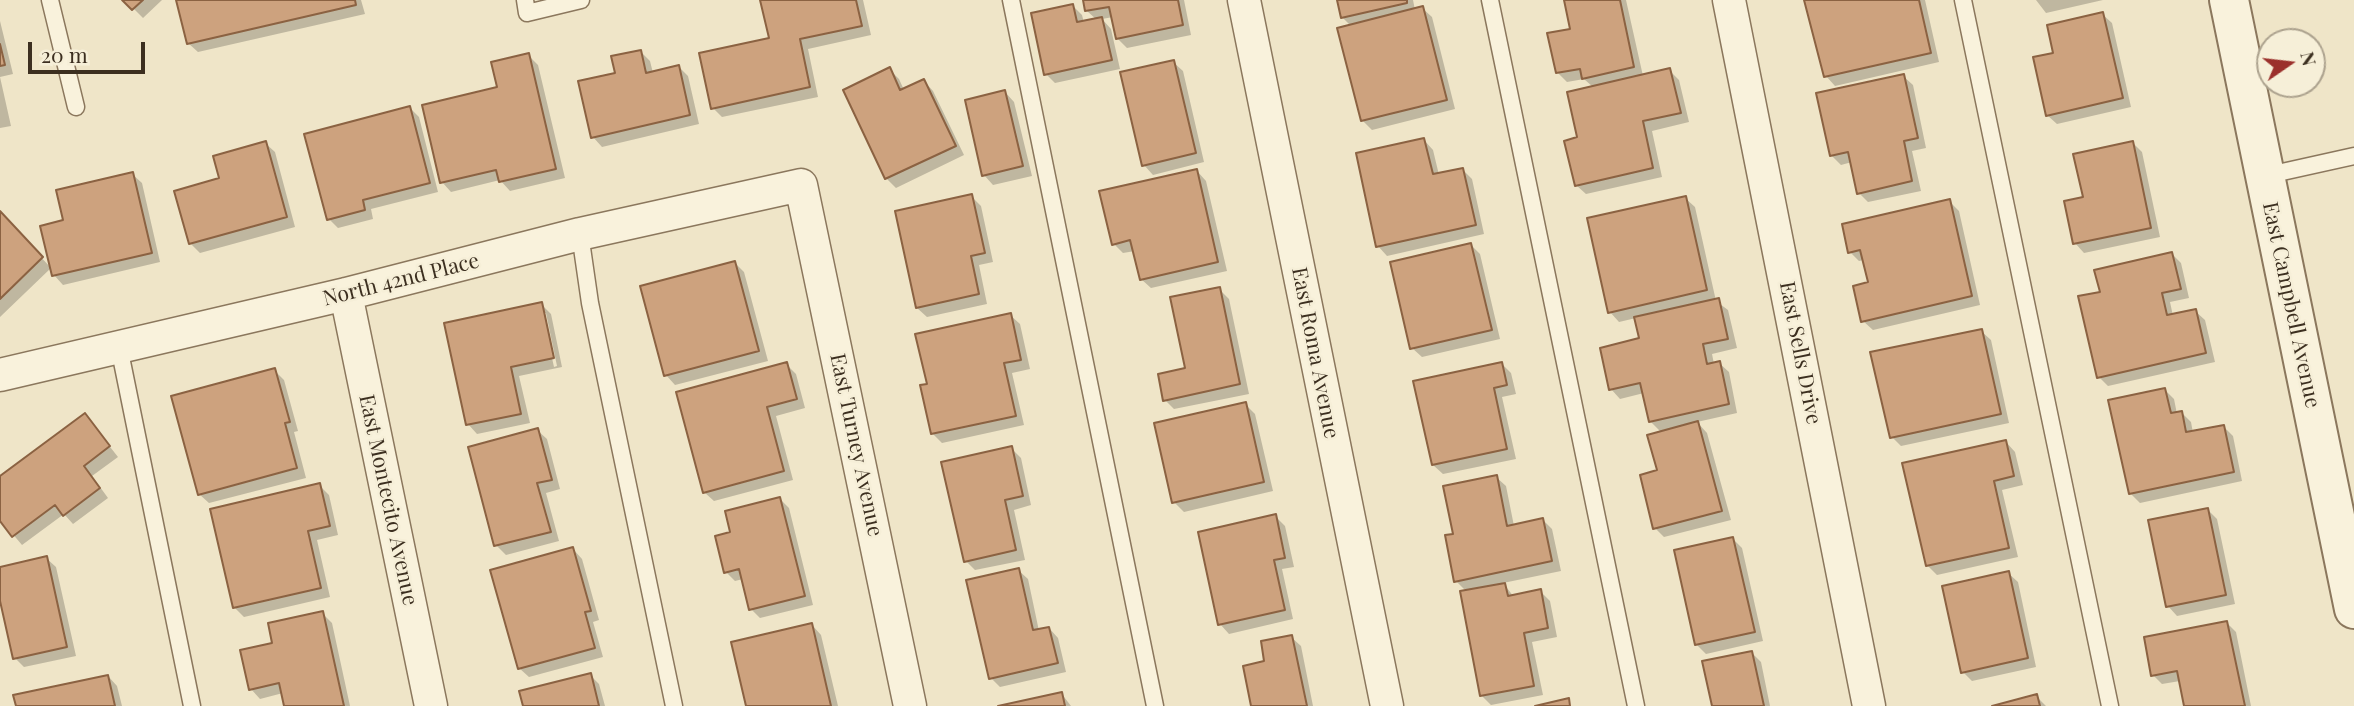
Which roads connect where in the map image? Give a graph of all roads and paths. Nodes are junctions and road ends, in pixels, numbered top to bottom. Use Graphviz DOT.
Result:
graph roads {
  1 [pos="50,0"];
  2 [pos="525,0"];
  3 [pos="580,0"];
  4 [pos="1011,0"];
  5 [pos="1244,0"];
  6 [pos="1490,0"];
  7 [pos="1729,0"];
  8 [pos="1963,0"];
  9 [pos="2229,0"];
  10 [pos="76,107"];
  11 [pos="2354,156"];
  12 [pos="2264,176"];
  13 [pos="801,185"];
  14 [pos="580,234"];
  15 [pos="346,294"];
  16 [pos="119,347"];
  17 [pos="0,375"];
  18 [pos="2354,609"];
  19 [pos="192,706"];
  20 [pos="431,706"];
  21 [pos="674,706"];
  22 [pos="910,706"];
  23 [pos="1155,706"];
  24 [pos="1387,706"];
  25 [pos="1636,706"];
  26 [pos="1869,706"];
  27 [pos="2110,706"];
  1 -- 10 [label="lane"];
  2 -- 3 [label="lane"];
  4 -- 23 [label="lane"];
  5 -- 24 [label="street, East Roma Avenue"];
  6 -- 25 [label="lane"];
  7 -- 26 [label="street, East Sells Drive"];
  8 -- 27 [label="lane"];
  9 -- 12 [label="street, East Campbell Avenue"];
  11 -- 12 [label="lane"];
  12 -- 18 [label="street, East Campbell Avenue"];
  13 -- 14 [label="street, North 42nd Place"];
  13 -- 22 [label="street, East Turney Avenue"];
  14 -- 15 [label="street, North 42nd Place"];
  14 -- 21 [label="lane"];
  15 -- 16 [label="street, North 42nd Place"];
  15 -- 20 [label="street, East Montecito Avenue"];
  16 -- 17 [label="street, North 42nd Place"];
  16 -- 19 [label="lane"];
}
